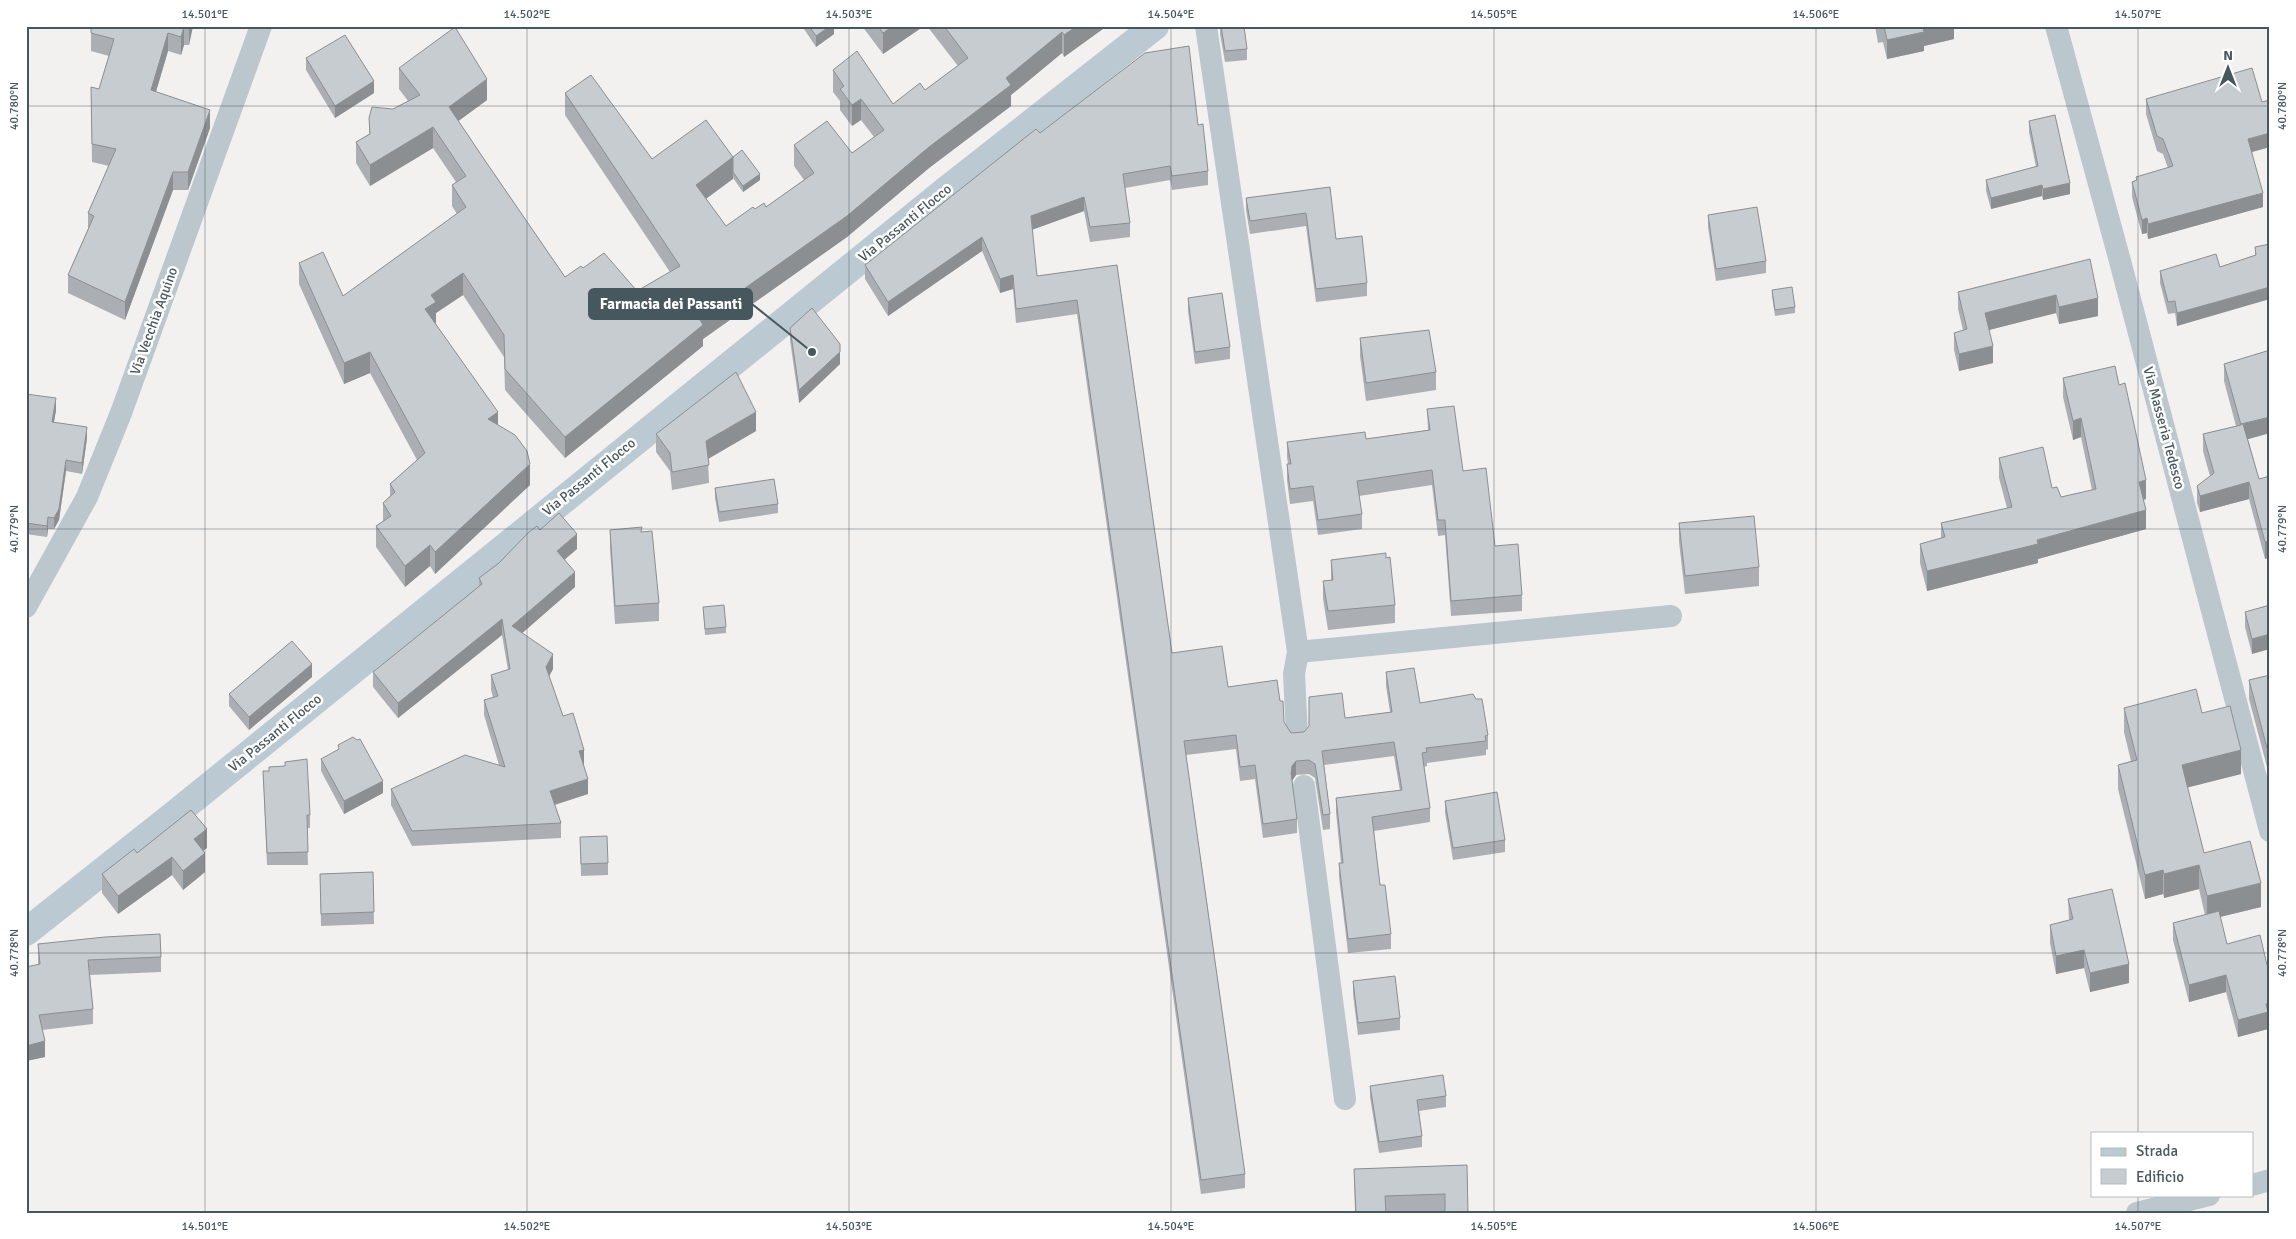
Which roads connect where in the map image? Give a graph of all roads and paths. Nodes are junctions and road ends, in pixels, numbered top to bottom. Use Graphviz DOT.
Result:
graph roads {
  1 [pos="261,26"];
  2 [pos="1155,26"];
  3 [pos="1206,26"];
  4 [pos="2056,26"];
  5 [pos="26,607"];
  6 [pos="1671,616"];
  7 [pos="1298,652"];
  8 [pos="1297,735"];
  9 [pos="1304,786"];
  10 [pos="2270,831"];
  11 [pos="26,932"];
  12 [pos="1345,1099"];
  13 [pos="2270,1180"];
  14 [pos="2254,1184"];
  15 [pos="2205,1196"];
  16 [pos="2137,1213"];
  1 -- 5 [label="street, Via Vecchia Aquino"];
  2 -- 11 [label="main road, Via Passanti Flocco"];
  3 -- 7 [label="street"];
  4 -- 10 [label="street, Via Masseria Tedesco"];
  6 -- 7 [label="street"];
  7 -- 8 [label="street"];
  9 -- 12 [label="street"];
  13 -- 14 [label="street"];
  15 -- 16 [label="street"];
}
